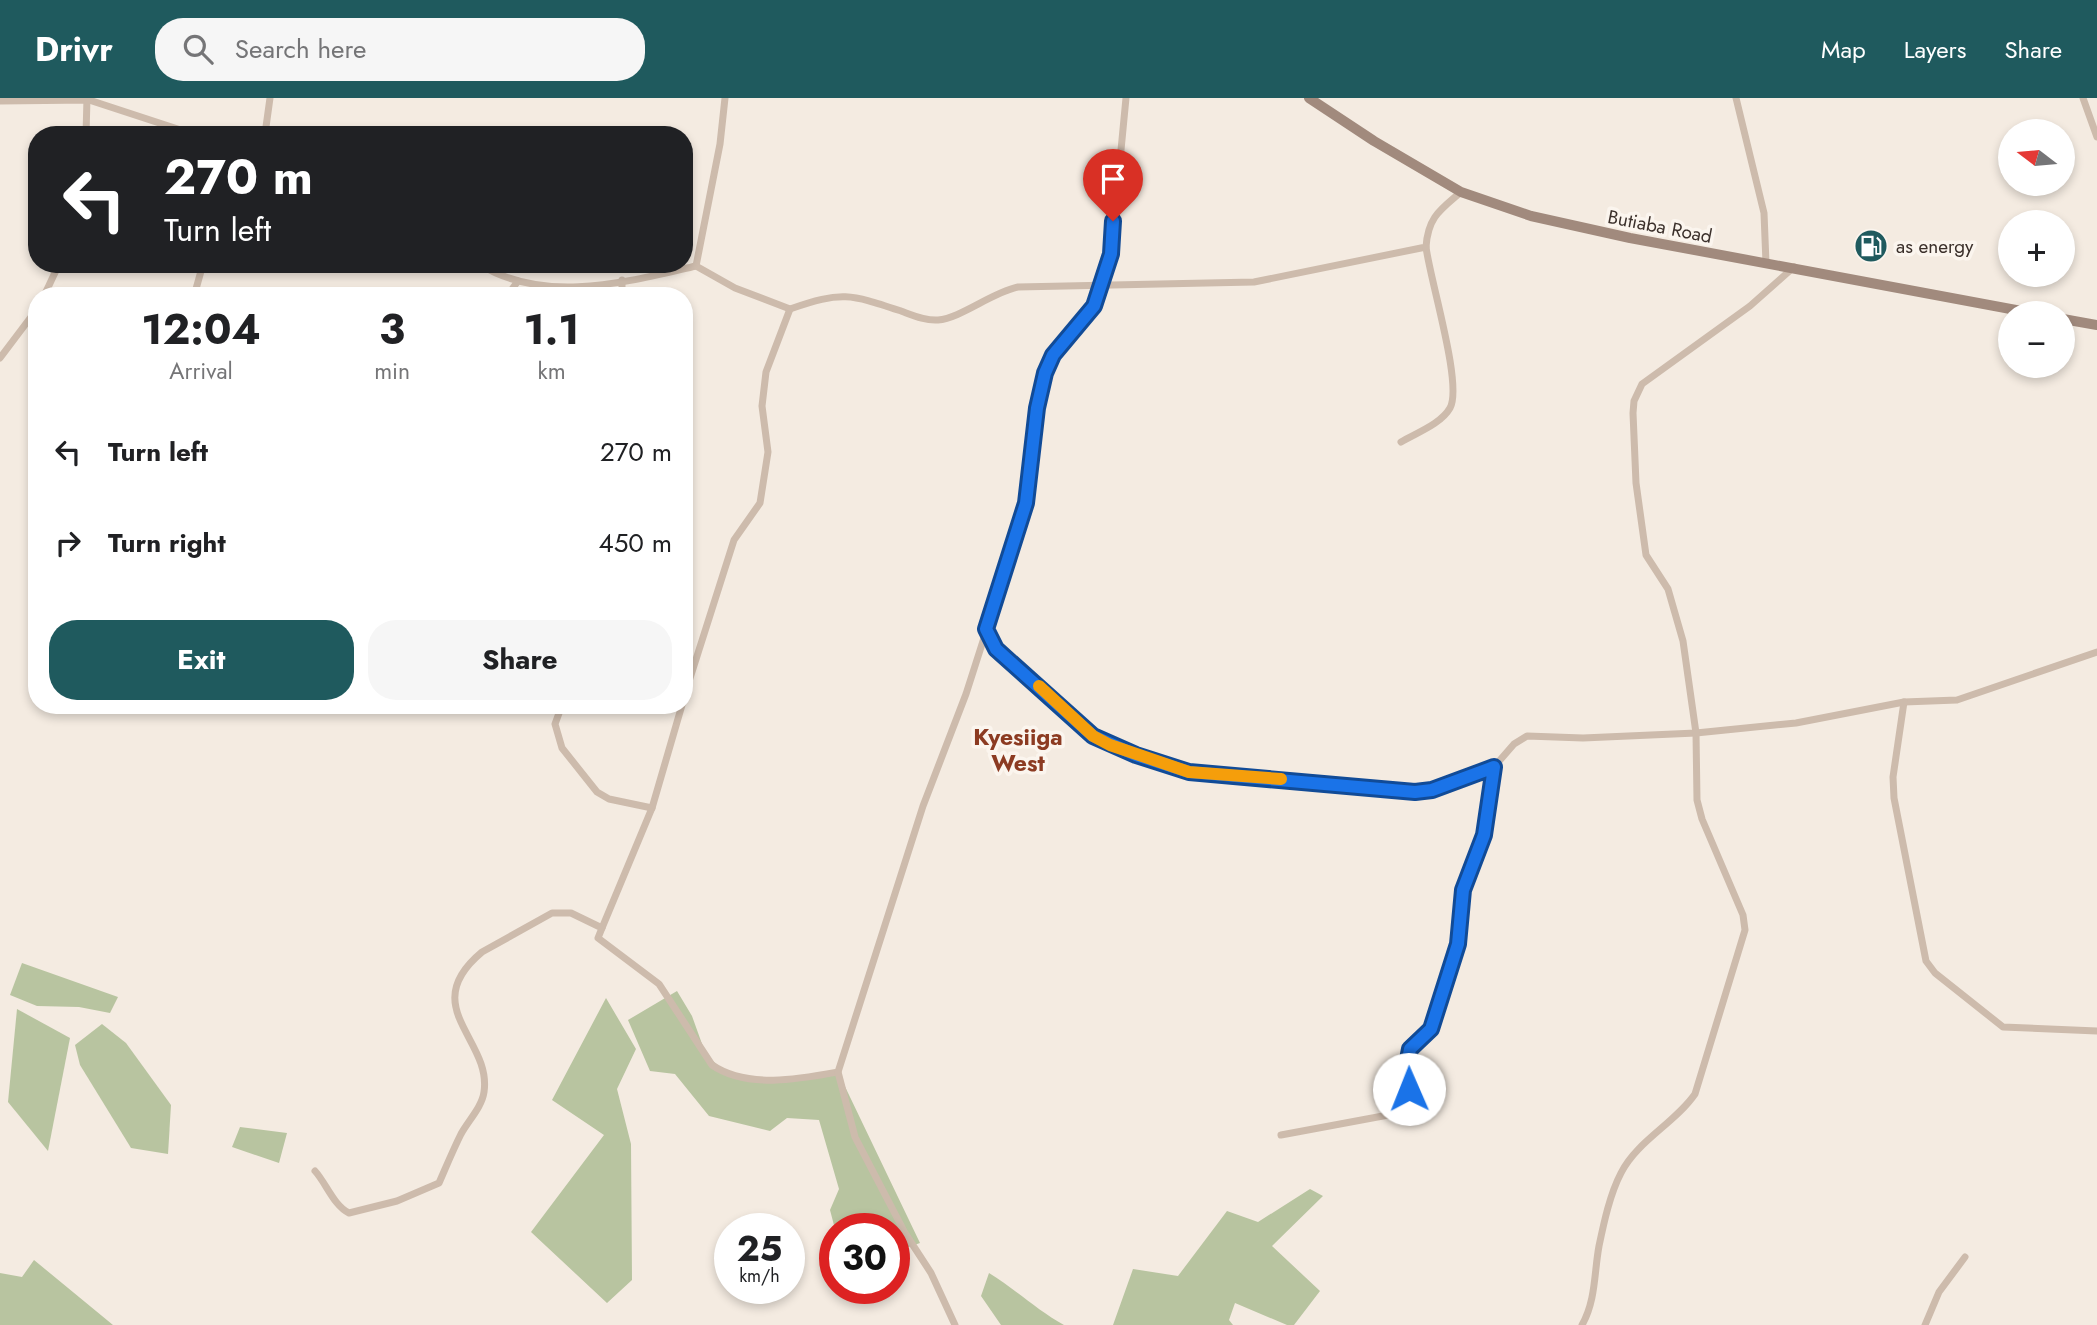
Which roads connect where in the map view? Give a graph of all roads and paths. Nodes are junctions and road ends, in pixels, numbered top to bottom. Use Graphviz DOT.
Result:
graph roads {
  1 [pos="270,98"];
  2 [pos="725,98"];
  3 [pos="1126,98"];
  4 [pos="1309,98"];
  5 [pos="1736,98"];
  6 [pos="2083,98"];
  7 [pos="88,99"];
  8 [pos="0,101"];
  9 [pos="86,126"];
  10 [pos="169,126"];
  11 [pos="268,126"];
  12 [pos="2097,137"];
  13 [pos="1461,192"];
  14 [pos="1426,247"];
  15 [pos="1766,263"];
  16 [pos="696,266"];
  17 [pos="693,267"];
  18 [pos="1794,267"];
  19 [pos="500,273"];
  20 [pos="661,273"];
  21 [pos="518,281"];
  22 [pos="622,281"];
  23 [pos="1102,284"];
  24 [pos="514,287"];
  25 [pos="551,287"];
  26 [pos="566,287"];
  27 [pos="622,287"];
  28 [pos="1998,306"];
  29 [pos="790,309"];
  30 [pos="28,321"];
  31 [pos="2075,321"];
  32 [pos="2097,325"];
  33 [pos="0,358"];
  34 [pos="1401,442"];
  35 [pos="986,629"];
  36 [pos="2097,652"];
  37 [pos="693,669"];
  38 [pos="1904,702"];
  39 [pos="559,714"];
  40 [pos="679,714"];
  41 [pos="1696,733"];
  42 [pos="1494,767"];
  43 [pos="652,807"];
  44 [pos="602,928"];
  45 [pos="2097,1031"];
  46 [pos="838,1072"];
  47 [pos="1281,1135"];
  48 [pos="315,1171"];
  49 [pos="1965,1256"];
  50 [pos="955,1325"];
  51 [pos="1582,1325"];
  52 [pos="1925,1325"];
  1 -- 11 [label="street"];
  2 -- 16 [label="street"];
  3 -- 23 [label="street"];
  4 -- 13 [label="main road, Butiaba Road"];
  5 -- 15 [label="street"];
  6 -- 12 [label="street"];
  7 -- 8 [label="street"];
  7 -- 9 [label="street"];
  7 -- 10 [label="street"];
  13 -- 14 [label="street"];
  13 -- 15 [label="main road, Butiaba Road"];
  14 -- 23 [label="street"];
  14 -- 34 [label="street"];
  15 -- 18 [label="main road, Butiaba Road"];
  16 -- 17 [label="street"];
  16 -- 29 [label="street"];
  18 -- 28 [label="main road, Butiaba Road"];
  18 -- 41 [label="street"];
  19 -- 21 [label="street"];
  20 -- 22 [label="street"];
  21 -- 24 [label="street"];
  21 -- 25 [label="street"];
  22 -- 26 [label="street"];
  22 -- 27 [label="street"];
  23 -- 29 [label="street"];
  23 -- 35 [label="street"];
  29 -- 37 [label="street"];
  30 -- 33 [label="street"];
  31 -- 32 [label="main road"];
  35 -- 42 [label="street"];
  35 -- 46 [label="street"];
  36 -- 38 [label="street"];
  38 -- 41 [label="street"];
  38 -- 45 [label="street"];
  39 -- 43 [label="street"];
  40 -- 43 [label="street"];
  41 -- 42 [label="street"];
  41 -- 51 [label="street"];
  42 -- 47 [label="street"];
  43 -- 44 [label="street"];
  44 -- 46 [label="street"];
  44 -- 48 [label="street"];
  46 -- 50 [label="street"];
  49 -- 52 [label="street"];
}
